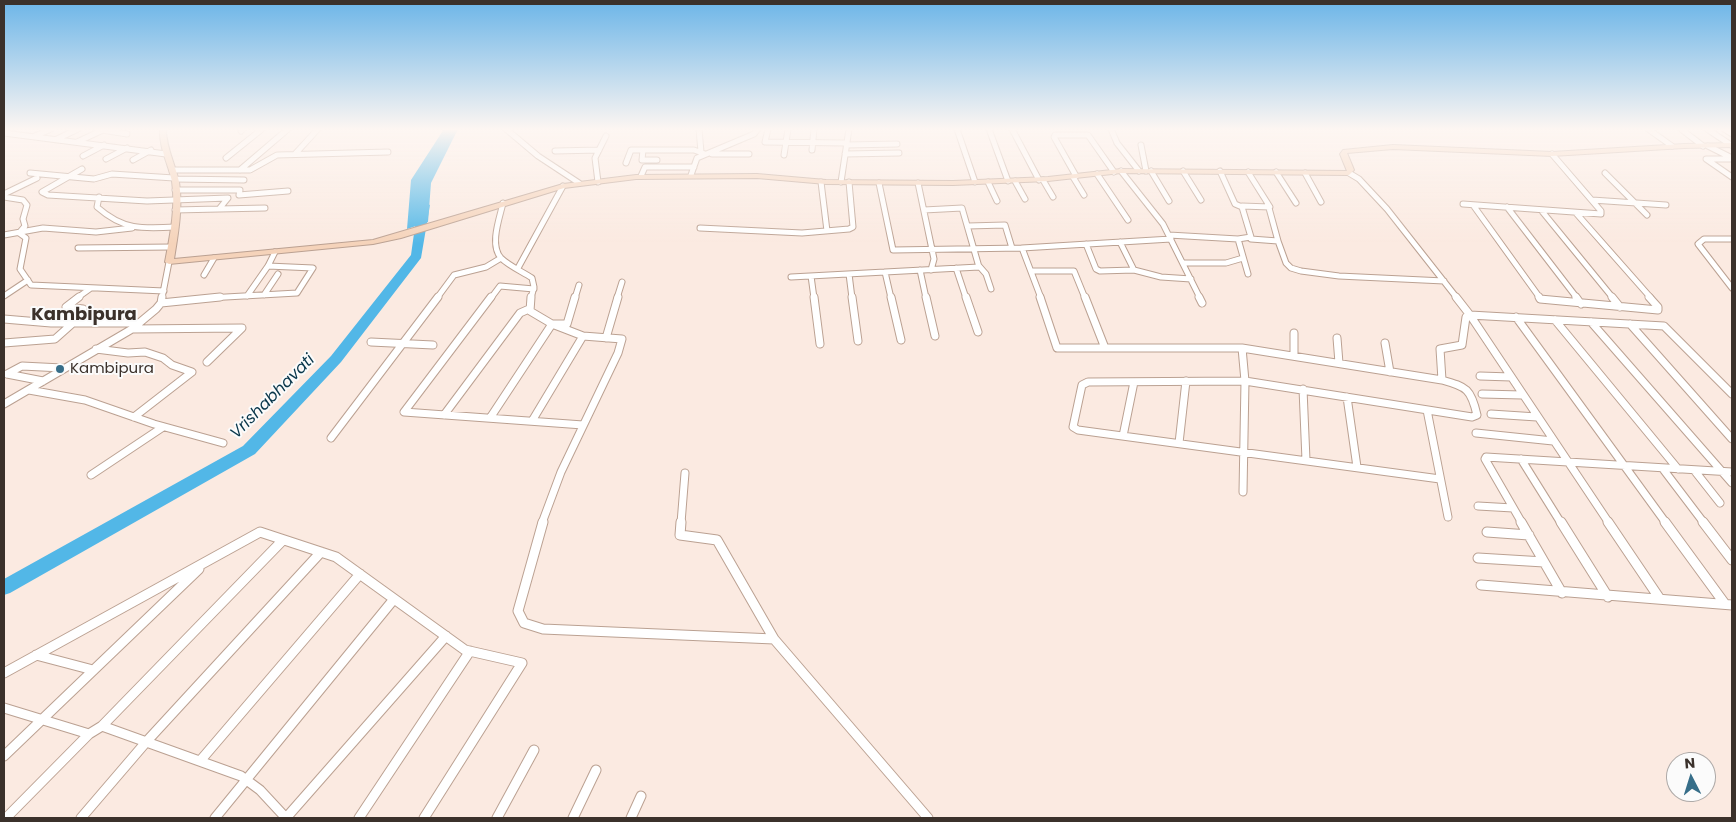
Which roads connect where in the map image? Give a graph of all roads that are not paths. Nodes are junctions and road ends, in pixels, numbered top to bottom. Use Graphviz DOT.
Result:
graph roads {
  1 [pos="171,167"];
  2 [pos="243,167"];
  3 [pos="257,167"];
  4 [pos="555,167"];
  5 [pos="595,167"];
  6 [pos="676,167"];
  7 [pos="694,167"];
  8 [pos="843,167"];
  9 [pos="970,167"];
  10 [pos="1005,167"];
  11 [pos="1034,167"];
  12 [pos="1070,167"];
  13 [pos="1114,167"];
  14 [pos="1141,167"];
  15 [pos="1144,167"];
  16 [pos="1350,167"];
  17 [pos="1564,167"];
  18 [pos="1718,167"];
  19 [pos="82,168"];
  20 [pos="240,170"];
  21 [pos="1145,171"];
  22 [pos="1183,171"];
  23 [pos="1220,171"];
  24 [pos="30,172"];
  25 [pos="1118,172"];
  26 [pos="1248,172"];
  27 [pos="1276,172"];
  28 [pos="1305,173"];
  29 [pos="1349,173"];
  30 [pos="1605,173"];
  31 [pos="1097,174"];
  32 [pos="691,175"];
  33 [pos="174,176"];
  34 [pos="641,176"];
  35 [pos="1075,176"];
  36 [pos="67,177"];
  37 [pos="1732,177"];
  38 [pos="37,178"];
  39 [pos="244,180"];
  40 [pos="1041,180"];
  41 [pos="1011,181"];
  42 [pos="598,182"];
  43 [pos="821,182"];
  44 [pos="841,182"];
  45 [pos="849,182"];
  46 [pos="879,182"];
  47 [pos="975,182"];
  48 [pos="988,182"];
  49 [pos="579,183"];
  50 [pos="918,183"];
  51 [pos="563,186"];
  52 [pos="175,190"];
  53 [pos="288,191"];
  54 [pos="1084,195"];
  55 [pos="4,196"];
  56 [pos="99,197"];
  57 [pos="1053,197"];
  58 [pos="1025,199"];
  59 [pos="175,200"];
  60 [pos="1201,200"];
  61 [pos="1592,200"];
  62 [pos="997,201"];
  63 [pos="1169,201"];
  64 [pos="1322,202"];
  65 [pos="503,203"];
  66 [pos="1296,203"];
  67 [pos="1634,203"];
  68 [pos="1463,204"];
  69 [pos="1473,205"];
  70 [pos="1666,205"];
  71 [pos="1242,206"];
  72 [pos="1507,207"];
  73 [pos="265,208"];
  74 [pos="1269,208"];
  75 [pos="219,209"];
  76 [pos="175,210"];
  77 [pos="924,210"];
  78 [pos="1541,210"];
  79 [pos="1576,213"];
  80 [pos="1647,215"];
  81 [pos="1128,220"];
  82 [pos="175,226"];
  83 [pos="968,226"];
  84 [pos="132,228"];
  85 [pos="700,228"];
  86 [pos="827,231"];
  87 [pos="19,233"];
  88 [pos="4,235"];
  89 [pos="1170,237"];
  90 [pos="1251,238"];
  91 [pos="1238,239"];
  92 [pos="1732,239"];
  93 [pos="1278,241"];
  94 [pos="1120,242"];
  95 [pos="1086,244"];
  96 [pos="171,247"];
  97 [pos="78,248"];
  98 [pos="974,248"];
  99 [pos="1012,248"];
  100 [pos="1022,248"];
  101 [pos="932,250"];
  102 [pos="275,252"];
  103 [pos="214,258"];
  104 [pos="501,258"];
  105 [pos="1243,258"];
  106 [pos="169,262"];
  107 [pos="1184,263"];
  108 [pos="268,266"];
  109 [pos="979,266"];
  110 [pos="518,268"];
  111 [pos="956,268"];
  112 [pos="920,270"];
  113 [pos="931,270"];
  114 [pos="1134,270"];
  115 [pos="1032,271"];
  116 [pos="886,272"];
  117 [pos="278,274"];
  118 [pos="849,274"];
  119 [pos="1248,274"];
  120 [pos="204,275"];
  121 [pos="811,276"];
  122 [pos="791,277"];
  123 [pos="1191,279"];
  124 [pos="28,280"];
  125 [pos="1444,281"];
  126 [pos="622,282"];
  127 [pos="579,285"];
  128 [pos="91,288"];
  129 [pos="1732,288"];
  130 [pos="534,289"];
  131 [pos="992,289"];
  132 [pos="164,291"];
  133 [pos="264,295"];
  134 [pos="4,296"];
  135 [pos="247,296"];
  136 [pos="161,303"];
  137 [pos="1202,303"];
  138 [pos="1580,304"];
  139 [pos="1620,307"];
  140 [pos="83,309"];
  141 [pos="529,309"];
  142 [pos="1470,316"];
  143 [pos="1516,318"];
  144 [pos="4,319"];
  145 [pos="1555,320"];
  146 [pos="1591,322"];
  147 [pos="73,323"];
  148 [pos="138,323"];
  149 [pos="552,324"];
  150 [pos="1630,324"];
  151 [pos="132,329"];
  152 [pos="978,332"];
  153 [pos="1294,333"];
  154 [pos="583,336"];
  155 [pos="935,336"];
  156 [pos="606,338"];
  157 [pos="1337,338"];
  158 [pos="901,340"];
  159 [pos="858,341"];
  160 [pos="371,342"];
  161 [pos="4,343"];
  162 [pos="1385,343"];
  163 [pos="404,344"];
  164 [pos="820,344"];
  165 [pos="433,345"];
  166 [pos="1104,348"];
  167 [pos="1242,348"];
  168 [pos="96,349"];
  169 [pos="1294,356"];
  170 [pos="206,362"];
  171 [pos="1339,363"];
  172 [pos="63,368"];
  173 [pos="1390,372"];
  174 [pos="5,374"];
  175 [pos="1480,376"];
  176 [pos="1511,377"];
  177 [pos="1442,380"];
  178 [pos="43,381"];
  179 [pos="1186,381"];
  180 [pos="1245,381"];
  181 [pos="1134,382"];
  182 [pos="1303,389"];
  183 [pos="29,390"];
  184 [pos="1482,394"];
  185 [pos="1732,394"];
  186 [pos="1522,395"];
  187 [pos="1347,396"];
  188 [pos="4,404"];
  189 [pos="1427,410"];
  190 [pos="1492,414"];
  191 [pos="444,415"];
  192 [pos="134,417"];
  193 [pos="1537,417"];
  194 [pos="490,418"];
  195 [pos="532,421"];
  196 [pos="584,425"];
  197 [pos="163,427"];
  198 [pos="1476,434"];
  199 [pos="1123,436"];
  200 [pos="331,438"];
  201 [pos="1732,439"];
  202 [pos="1552,441"];
  203 [pos="223,443"];
  204 [pos="1179,443"];
  205 [pos="1244,452"];
  206 [pos="1521,459"];
  207 [pos="1306,460"];
  208 [pos="1566,462"];
  209 [pos="1625,466"];
  210 [pos="1357,467"];
  211 [pos="1663,469"];
  212 [pos="1678,469"];
  213 [pos="1694,470"];
  214 [pos="1723,472"];
  215 [pos="1732,472"];
  216 [pos="685,473"];
  217 [pos="91,475"];
  218 [pos="1440,479"];
  219 [pos="1732,483"];
  220 [pos="1243,492"];
  221 [pos="1720,504"];
  222 [pos="1478,506"];
  223 [pos="1513,508"];
  224 [pos="1448,517"];
  225 [pos="1487,532"];
  226 [pos="1529,535"];
  227 [pos="283,540"];
  228 [pos="321,552"];
  229 [pos="1478,558"];
  230 [pos="1732,560"];
  231 [pos="207,562"];
  232 [pos="1544,562"];
  233 [pos="360,574"];
  234 [pos="1481,585"];
  235 [pos="1562,593"];
  236 [pos="1608,597"];
  237 [pos="394,599"];
  238 [pos="1660,599"];
  239 [pos="1729,605"];
  240 [pos="446,636"];
  241 [pos="774,639"];
  242 [pos="470,651"];
  243 [pos="36,655"];
  244 [pos="93,670"];
  245 [pos="4,673"];
  246 [pos="4,708"];
  247 [pos="41,719"];
  248 [pos="102,726"];
  249 [pos="89,734"];
  250 [pos="147,741"];
  251 [pos="534,750"];
  252 [pos="4,756"];
  253 [pos="200,761"];
  254 [pos="596,770"];
  255 [pos="247,780"];
  256 [pos="641,796"];
  257 [pos="6,818"];
  258 [pos="81,818"];
  259 [pos="215,818"];
  260 [pos="286,818"];
  261 [pos="359,818"];
  262 [pos="424,818"];
  263 [pos="497,818"];
  264 [pos="573,818"];
  265 [pos="630,818"];
  266 [pos="928,818"];
  1 -- 33 [label="street"];
  2 -- 20 [label="street"];
  3 -- 20 [label="street"];
  4 -- 49 [label="street"];
  5 -- 42 [label="street"];
  6 -- 34 [label="street"];
  7 -- 32 [label="street"];
  8 -- 44 [label="street"];
  9 -- 47 [label="street"];
  10 -- 41 [label="street"];
  11 -- 40 [label="street"];
  12 -- 35 [label="street"];
  13 -- 25 [label="street"];
  14 -- 21 [label="street"];
  15 -- 21 [label="street"];
  16 -- 29 [label="street"];
  17 -- 61 [label="street"];
  18 -- 37 [label="street"];
  19 -- 36 [label="street"];
  20 -- 33 [label="street"];
  21 -- 22 [label="street"];
  21 -- 25 [label="street"];
  21 -- 63 [label="street"];
  22 -- 23 [label="street"];
  22 -- 60 [label="street"];
  23 -- 26 [label="street"];
  23 -- 71 [label="street"];
  24 -- 36 [label="street"];
  25 -- 31 [label="street"];
  25 -- 89 [label="street"];
  26 -- 27 [label="street"];
  26 -- 74 [label="street"];
  27 -- 28 [label="street"];
  27 -- 66 [label="street"];
  28 -- 29 [label="street"];
  28 -- 64 [label="street"];
  29 -- 125 [label="street"];
  30 -- 67 [label="street"];
  31 -- 35 [label="street"];
  31 -- 81 [label="street"];
  32 -- 34 [label="street"];
  32 -- 43 [label="street"];
  33 -- 36 [label="street"];
  33 -- 39 [label="street"];
  33 -- 52 [label="street"];
  34 -- 42 [label="street"];
  35 -- 40 [label="street"];
  35 -- 54 [label="street"];
  36 -- 56 [label="street"];
  38 -- 55 [label="street"];
  40 -- 41 [label="street"];
  40 -- 57 [label="street"];
  41 -- 48 [label="street"];
  41 -- 58 [label="street"];
  42 -- 49 [label="street"];
  43 -- 44 [label="street"];
  43 -- 86 [label="street"];
  44 -- 45 [label="street"];
  45 -- 46 [label="street"];
  45 -- 86 [label="street"];
  46 -- 50 [label="street"];
  46 -- 101 [label="street"];
  47 -- 48 [label="street"];
  47 -- 50 [label="street"];
  48 -- 62 [label="street"];
  49 -- 51 [label="street"];
  50 -- 77 [label="street"];
  51 -- 65 [label="street"];
  51 -- 110 [label="street"];
  52 -- 53 [label="street"];
  52 -- 59 [label="street"];
  55 -- 87 [label="street"];
  56 -- 59 [label="street"];
  56 -- 84 [label="street"];
  59 -- 75 [label="street"];
  59 -- 76 [label="street"];
  61 -- 67 [label="street"];
  61 -- 79 [label="street"];
  65 -- 102 [label="street"];
  65 -- 104 [label="street"];
  67 -- 70 [label="street"];
  67 -- 80 [label="street"];
  68 -- 69 [label="street"];
  69 -- 72 [label="street"];
  69 -- 138 [label="street"];
  71 -- 74 [label="street"];
  71 -- 90 [label="street"];
  72 -- 78 [label="street"];
  72 -- 138 [label="street"];
  73 -- 75 [label="street"];
  74 -- 93 [label="street"];
  75 -- 76 [label="street"];
  76 -- 82 [label="street"];
  77 -- 83 [label="street"];
  77 -- 101 [label="street"];
  78 -- 79 [label="street"];
  78 -- 139 [label="street"];
  79 -- 139 [label="street"];
  82 -- 84 [label="street"];
  82 -- 96 [label="street"];
  83 -- 98 [label="street"];
  83 -- 99 [label="street"];
  84 -- 87 [label="street"];
  85 -- 86 [label="street"];
  87 -- 88 [label="street"];
  87 -- 124 [label="street"];
  89 -- 91 [label="street"];
  89 -- 94 [label="street"];
  89 -- 107 [label="street"];
  90 -- 91 [label="street"];
  90 -- 93 [label="street"];
  91 -- 105 [label="street"];
  92 -- 129 [label="street"];
  93 -- 125 [label="street"];
  94 -- 95 [label="street"];
  94 -- 114 [label="street"];
  95 -- 100 [label="street"];
  95 -- 114 [label="street"];
  96 -- 97 [label="street"];
  96 -- 106 [label="street"];
  98 -- 99 [label="street"];
  98 -- 101 [label="street"];
  98 -- 109 [label="street"];
  99 -- 100 [label="street"];
  100 -- 115 [label="street"];
  101 -- 113 [label="street"];
  102 -- 103 [label="street"];
  102 -- 108 [label="street"];
  103 -- 106 [label="street"];
  103 -- 120 [label="street"];
  104 -- 110 [label="street"];
  104 -- 163 [label="street"];
  105 -- 107 [label="street"];
  105 -- 119 [label="street"];
  106 -- 132 [label="street"];
  107 -- 123 [label="street"];
  108 -- 133 [label="street"];
  108 -- 135 [label="street"];
  109 -- 111 [label="street"];
  109 -- 131 [label="street"];
  110 -- 130 [label="street"];
  111 -- 113 [label="street"];
  111 -- 152 [label="street"];
  112 -- 113 [label="street"];
  112 -- 116 [label="street"];
  112 -- 155 [label="street"];
  114 -- 123 [label="street"];
  115 -- 166 [label="street"];
  115 -- 166 [label="street"];
  116 -- 118 [label="street"];
  116 -- 158 [label="street"];
  117 -- 133 [label="street"];
  118 -- 121 [label="street"];
  118 -- 159 [label="street"];
  121 -- 122 [label="street"];
  121 -- 164 [label="street"];
  123 -- 137 [label="street"];
  124 -- 128 [label="street"];
  124 -- 134 [label="street"];
  125 -- 142 [label="street"];
  126 -- 156 [label="street"];
  127 -- 149 [label="street"];
  128 -- 132 [label="street"];
  128 -- 140 [label="street"];
  130 -- 141 [label="street"];
  130 -- 191 [label="street"];
  132 -- 136 [label="street"];
  133 -- 135 [label="street"];
  135 -- 136 [label="street"];
  136 -- 148 [label="street"];
  138 -- 139 [label="street"];
  141 -- 149 [label="street"];
  141 -- 191 [label="street"];
  142 -- 143 [label="street"];
  142 -- 176 [label="street"];
  142 -- 177 [label="street"];
  143 -- 145 [label="street"];
  143 -- 209 [label="street"];
  144 -- 147 [label="street"];
  145 -- 146 [label="street"];
  145 -- 212 [label="street"];
  146 -- 150 [label="street"];
  146 -- 214 [label="street"];
  147 -- 148 [label="street"];
  147 -- 161 [label="street"];
  148 -- 151 [label="street"];
  149 -- 154 [label="street"];
  149 -- 194 [label="street"];
  150 -- 185 [label="street"];
  150 -- 201 [label="street"];
  151 -- 168 [label="street"];
  151 -- 170 [label="street"];
  153 -- 169 [label="street"];
  154 -- 156 [label="street"];
  154 -- 195 [label="street"];
  156 -- 196 [label="street"];
  157 -- 171 [label="street"];
  160 -- 163 [label="street"];
  162 -- 173 [label="street"];
  163 -- 165 [label="street"];
  163 -- 200 [label="street"];
  166 -- 167 [label="street"];
  167 -- 169 [label="street"];
  167 -- 180 [label="street"];
  168 -- 172 [label="street"];
  168 -- 192 [label="street"];
  169 -- 171 [label="street"];
  171 -- 173 [label="street"];
  172 -- 174 [label="street"];
  172 -- 178 [label="street"];
  173 -- 177 [label="street"];
  174 -- 178 [label="street"];
  175 -- 176 [label="street"];
  176 -- 186 [label="street"];
  177 -- 189 [label="street"];
  178 -- 183 [label="street"];
  179 -- 180 [label="street"];
  179 -- 181 [label="street"];
  179 -- 204 [label="street"];
  180 -- 182 [label="street"];
  180 -- 205 [label="street"];
  181 -- 199 [label="street"];
  181 -- 199 [label="street"];
  182 -- 187 [label="street"];
  182 -- 207 [label="street"];
  183 -- 188 [label="street"];
  183 -- 192 [label="street"];
  184 -- 186 [label="street"];
  186 -- 193 [label="street"];
  187 -- 189 [label="street"];
  187 -- 210 [label="street"];
  189 -- 218 [label="street"];
  190 -- 193 [label="street"];
  191 -- 194 [label="street"];
  192 -- 197 [label="street"];
  193 -- 202 [label="street"];
  194 -- 195 [label="street"];
  195 -- 196 [label="street"];
  196 -- 241 [label="street"];
  197 -- 203 [label="street"];
  197 -- 217 [label="street"];
  198 -- 202 [label="street"];
  199 -- 204 [label="street"];
  202 -- 208 [label="street"];
  204 -- 205 [label="street"];
  205 -- 207 [label="street"];
  205 -- 220 [label="street"];
  206 -- 208 [label="street"];
  206 -- 223 [label="street"];
  206 -- 236 [label="street"];
  207 -- 210 [label="street"];
  208 -- 209 [label="street"];
  208 -- 238 [label="street"];
  209 -- 211 [label="street"];
  209 -- 239 [label="street"];
  210 -- 218 [label="street"];
  211 -- 212 [label="street"];
  211 -- 230 [label="street"];
  212 -- 213 [label="street"];
  213 -- 214 [label="street"];
  213 -- 221 [label="street"];
  214 -- 215 [label="street"];
  214 -- 219 [label="street"];
  216 -- 241 [label="street"];
  218 -- 224 [label="street"];
  222 -- 223 [label="street"];
  223 -- 226 [label="street"];
  225 -- 226 [label="street"];
  226 -- 232 [label="street"];
  227 -- 228 [label="street"];
  227 -- 231 [label="street"];
  227 -- 248 [label="street"];
  228 -- 233 [label="street"];
  228 -- 250 [label="street"];
  229 -- 232 [label="street"];
  231 -- 243 [label="street"];
  231 -- 244 [label="street"];
  232 -- 235 [label="street"];
  233 -- 237 [label="street"];
  233 -- 253 [label="street"];
  234 -- 235 [label="street"];
  235 -- 236 [label="street"];
  236 -- 238 [label="street"];
  237 -- 240 [label="street"];
  237 -- 255 [label="street"];
  238 -- 239 [label="street"];
  240 -- 242 [label="street"];
  240 -- 260 [label="street"];
  241 -- 266 [label="street"];
  242 -- 261 [label="street"];
  242 -- 262 [label="street"];
  243 -- 244 [label="street"];
  243 -- 245 [label="street"];
  244 -- 247 [label="street"];
  246 -- 247 [label="street"];
  247 -- 249 [label="street"];
  247 -- 252 [label="street"];
  248 -- 249 [label="street"];
  248 -- 250 [label="street"];
  249 -- 257 [label="street"];
  250 -- 253 [label="street"];
  250 -- 258 [label="street"];
  251 -- 263 [label="street"];
  253 -- 255 [label="street"];
  254 -- 264 [label="street"];
  255 -- 259 [label="street"];
  255 -- 260 [label="street"];
  256 -- 265 [label="street"];
}
